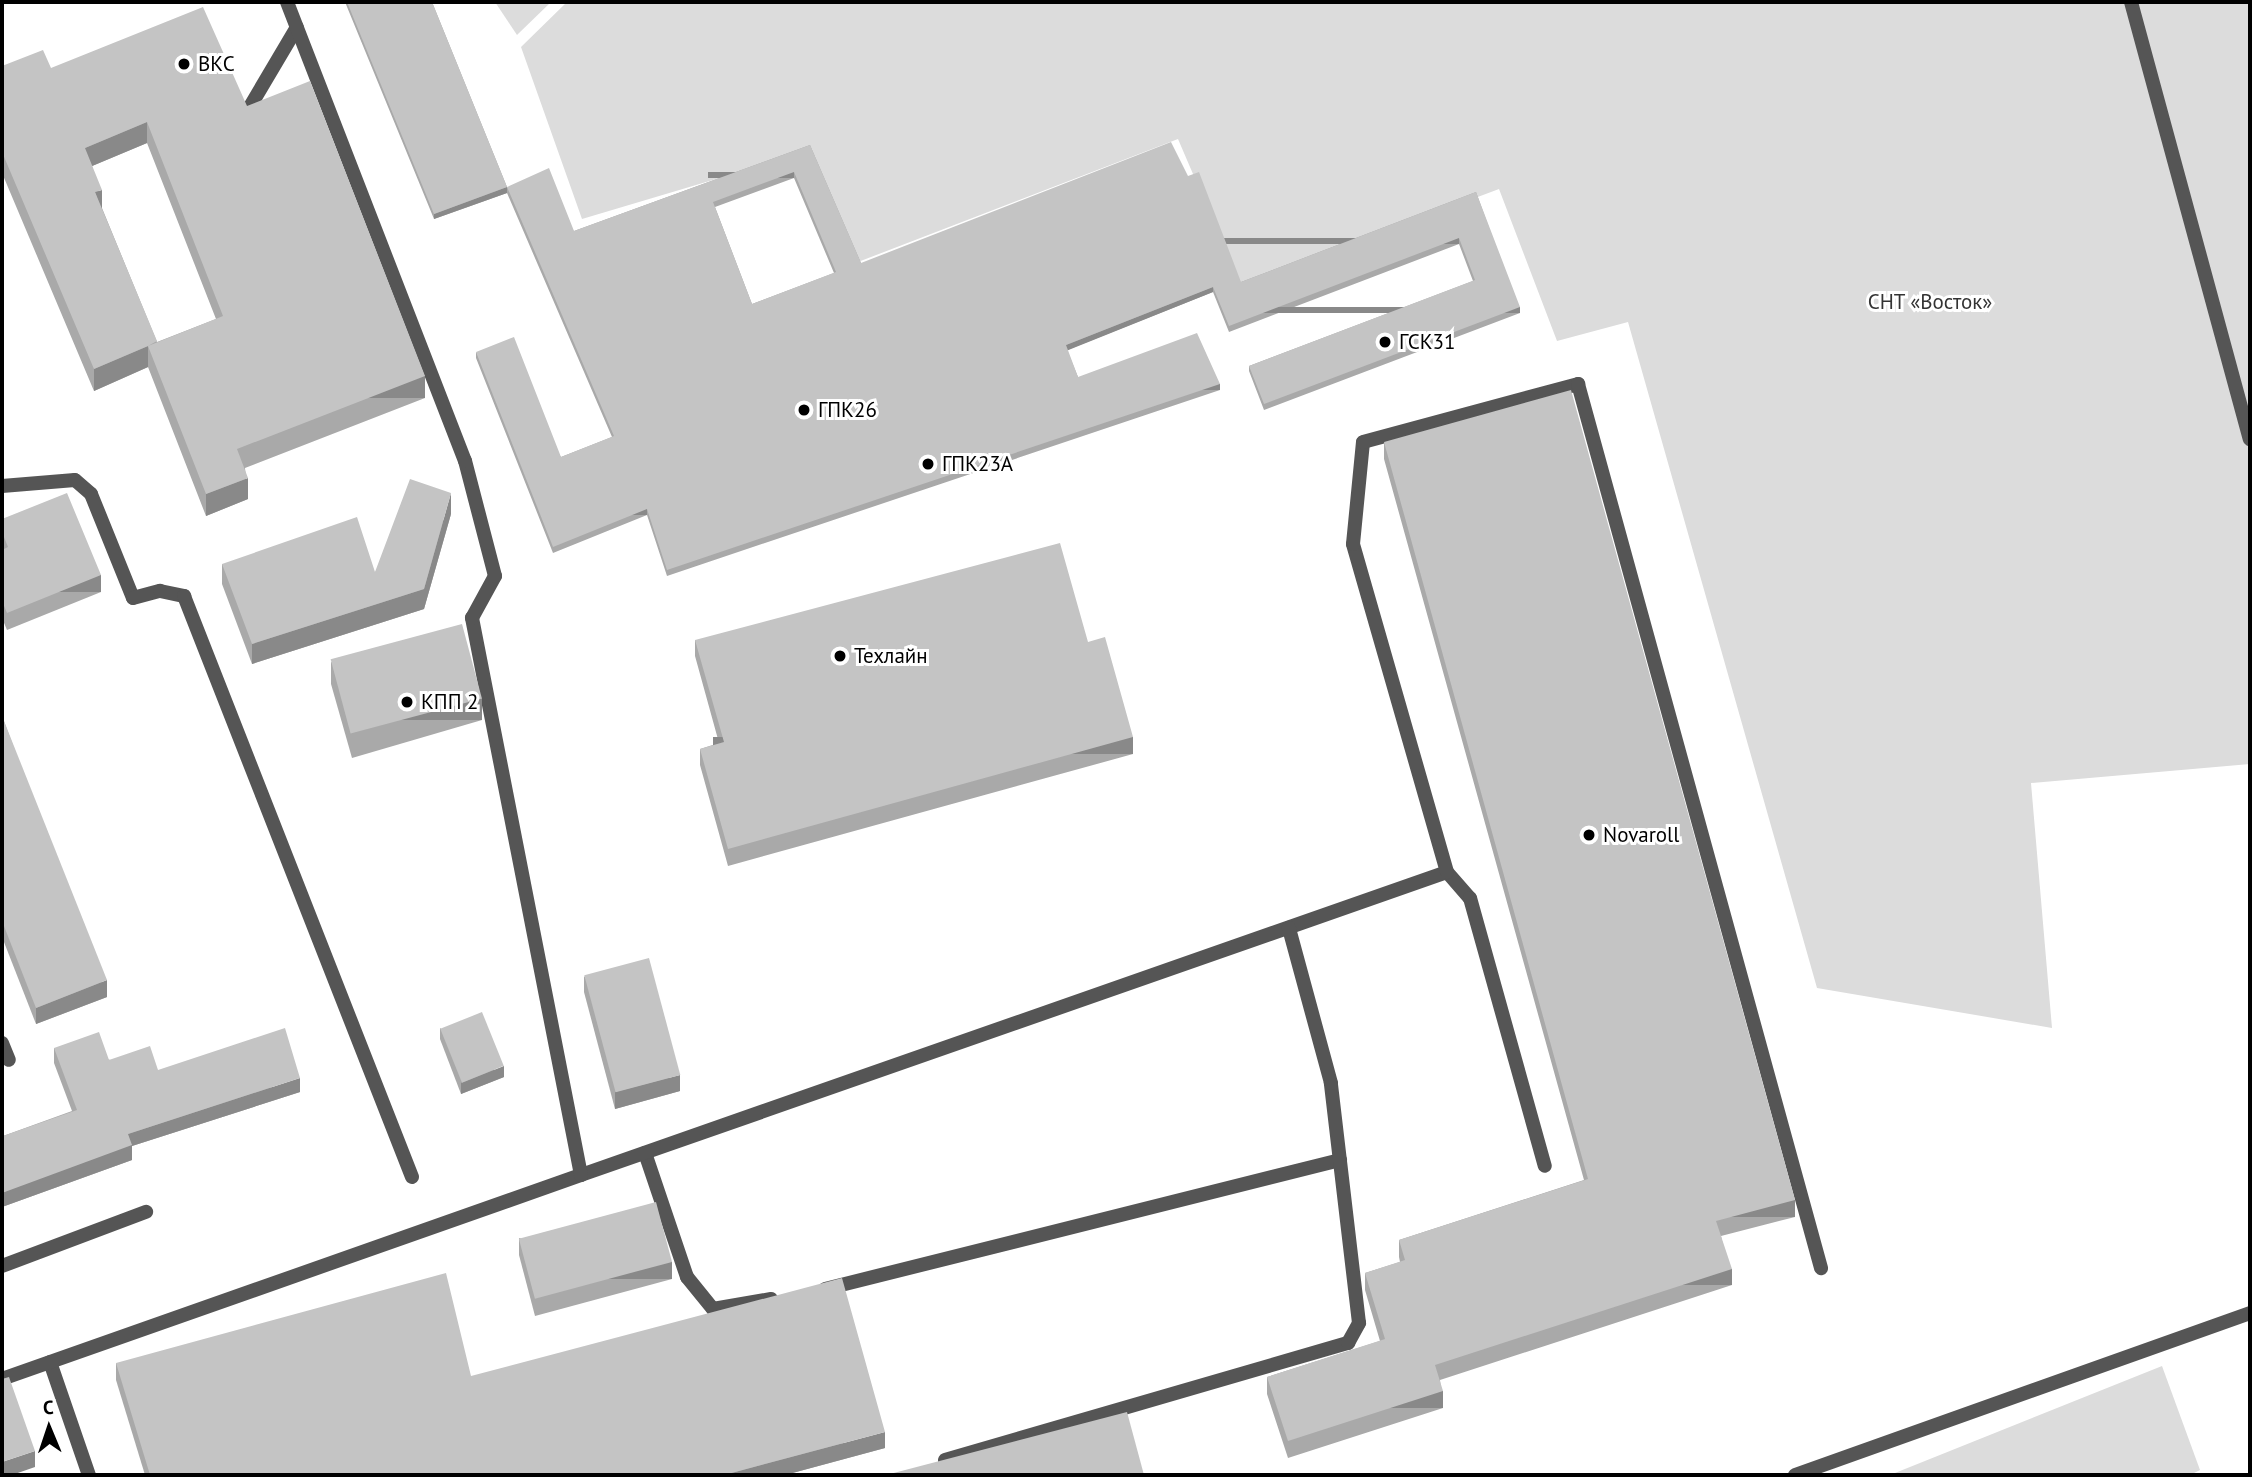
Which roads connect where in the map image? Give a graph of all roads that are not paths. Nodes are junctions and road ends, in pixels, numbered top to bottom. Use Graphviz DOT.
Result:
graph roads {
  1 [pos="287,2"];
  2 [pos="2131,2"];
  3 [pos="297,27"];
  4 [pos="248,110"];
  5 [pos="2250,439"];
  6 [pos="2,486"];
  7 [pos="1447,872"];
  8 [pos="1289,928"];
  9 [pos="2,1043"];
  10 [pos="9,1060"];
  11 [pos="645,1153"];
  12 [pos="1340,1160"];
  13 [pos="1545,1166"];
  14 [pos="581,1175"];
  15 [pos="412,1177"];
  16 [pos="146,1212"];
  17 [pos="2,1266"];
  18 [pos="1821,1268"];
  19 [pos="2250,1313"];
  20 [pos="50,1362"];
  21 [pos="2,1379"];
  22 [pos="934,1464"];
  23 [pos="89,1475"];
  24 [pos="1795,1475"];
  1 -- 3 [label="lane"];
  2 -- 5 [label="lane"];
  3 -- 4 [label="lane"];
  3 -- 14 [label="lane"];
  6 -- 15 [label="lane"];
  7 -- 8 [label="lane"];
  7 -- 13 [label="lane"];
  7 -- 18 [label="lane"];
  8 -- 11 [label="lane"];
  8 -- 12 [label="lane"];
  9 -- 10 [label="lane"];
  11 -- 12 [label="lane"];
  11 -- 14 [label="lane"];
  12 -- 22 [label="lane"];
  14 -- 20 [label="lane"];
  16 -- 17 [label="lane"];
  19 -- 24 [label="lane"];
  20 -- 21 [label="lane"];
  20 -- 23 [label="lane"];
}
